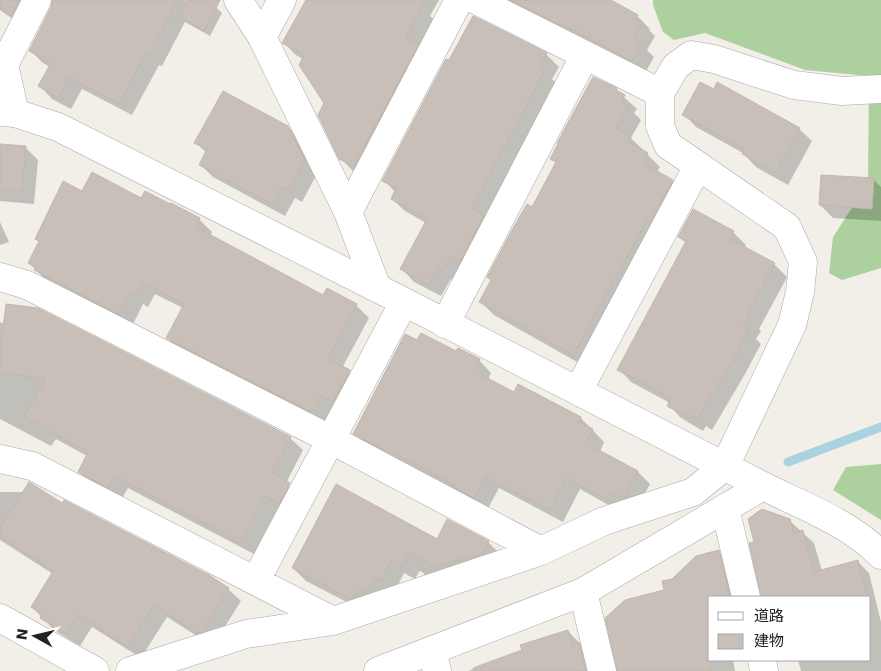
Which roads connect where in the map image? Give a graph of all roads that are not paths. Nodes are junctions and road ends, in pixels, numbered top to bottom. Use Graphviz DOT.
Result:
graph roads {
  1 [pos="37,0"];
  2 [pos="238,0"];
  3 [pos="282,0"];
  4 [pos="459,0"];
  5 [pos="476,0"];
  6 [pos="262,37"];
  7 [pos="586,55"];
  8 [pos="2,61"];
  9 [pos="881,89"];
  10 [pos="660,93"];
  11 [pos="7,112"];
  12 [pos="698,166"];
  13 [pos="348,212"];
  14 [pos="0,277"];
  15 [pos="377,288"];
  16 [pos="404,302"];
  17 [pos="445,324"];
  18 [pos="578,391"];
  19 [pos="330,439"];
  20 [pos="0,459"];
  21 [pos="725,466"];
  22 [pos="763,486"];
  23 [pos="725,508"];
  24 [pos="541,551"];
  25 [pos="881,555"];
  26 [pos="256,580"];
  27 [pos="583,592"];
  28 [pos="746,596"];
  29 [pos="0,618"];
  30 [pos="333,621"];
  31 [pos="435,661"];
  32 [pos="95,671"];
  33 [pos="130,671"];
  34 [pos="378,671"];
  35 [pos="602,671"];
  1 -- 8 [label="street"];
  2 -- 6 [label="street"];
  3 -- 6 [label="street"];
  4 -- 13 [label="street"];
  5 -- 7 [label="street"];
  6 -- 13 [label="street"];
  7 -- 10 [label="street"];
  7 -- 17 [label="street"];
  8 -- 11 [label="street"];
  9 -- 10 [label="street"];
  10 -- 12 [label="street"];
  11 -- 15 [label="street"];
  12 -- 18 [label="street"];
  12 -- 21 [label="street"];
  13 -- 15 [label="street"];
  14 -- 19 [label="street"];
  15 -- 16 [label="street"];
  16 -- 17 [label="street"];
  16 -- 19 [label="street"];
  17 -- 18 [label="street"];
  18 -- 21 [label="street"];
  19 -- 24 [label="street"];
  19 -- 26 [label="street"];
  20 -- 26 [label="street"];
  21 -- 22 [label="street"];
  21 -- 24 [label="street"];
  22 -- 23 [label="street"];
  22 -- 25 [label="street"];
  23 -- 27 [label="street"];
  23 -- 28 [label="street"];
  24 -- 30 [label="street"];
  26 -- 30 [label="street"];
  27 -- 31 [label="street"];
  27 -- 35 [label="street"];
  29 -- 32 [label="street"];
  30 -- 33 [label="street"];
  31 -- 34 [label="street"];
}
